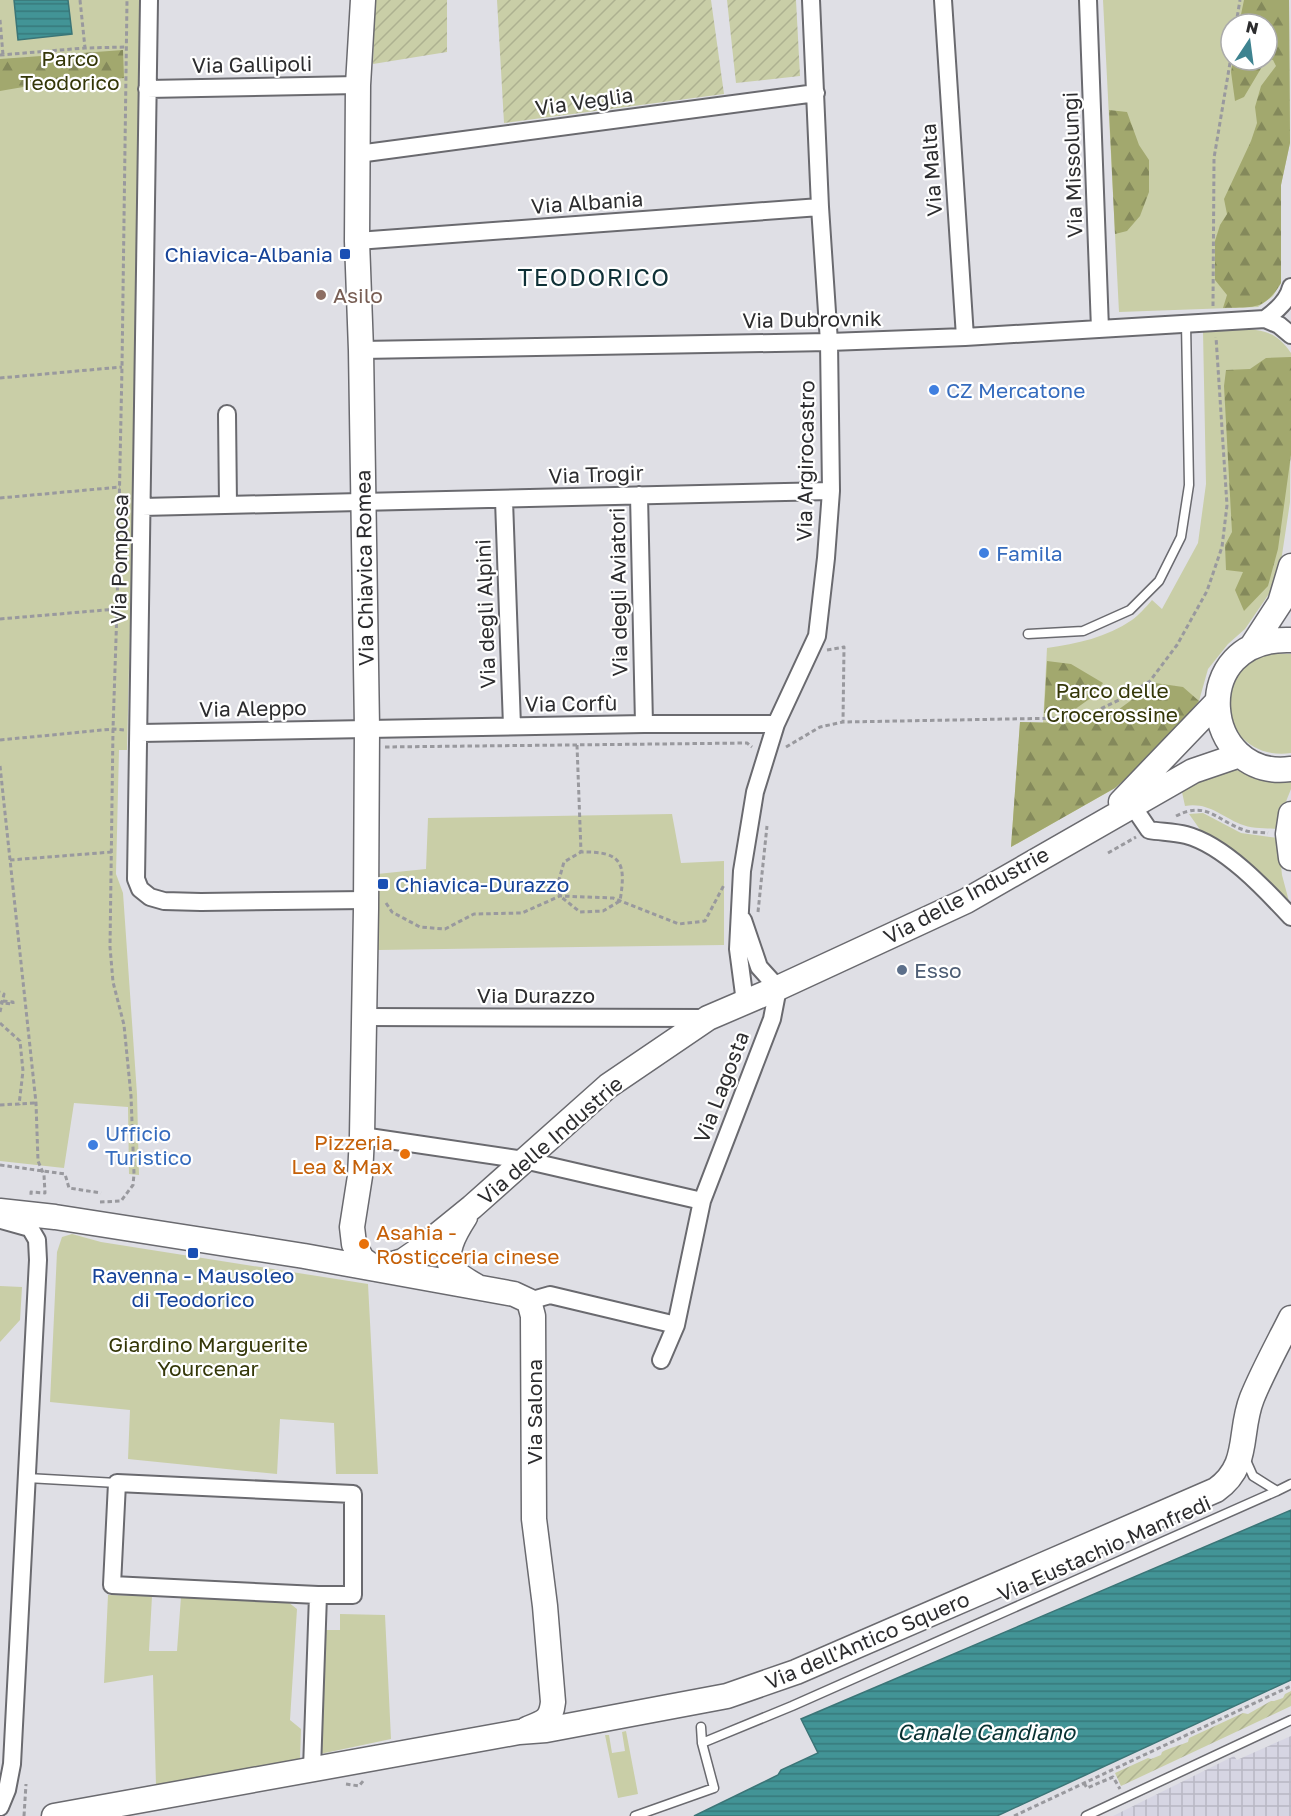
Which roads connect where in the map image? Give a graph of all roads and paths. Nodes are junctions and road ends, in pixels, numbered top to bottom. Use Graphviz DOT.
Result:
graph roads {
  1 [pos="80,0"];
  2 [pos="127,0"];
  3 [pos="149,0"];
  4 [pos="363,0"];
  5 [pos="811,0"];
  6 [pos="943,0"];
  7 [pos="1088,0"];
  8 [pos="0,20"];
  9 [pos="126,47"];
  10 [pos="86,48"];
  11 [pos="2,55"];
  12 [pos="1228,72"];
  13 [pos="358,85"];
  14 [pos="147,89"];
  15 [pos="816,93"];
  16 [pos="358,154"];
  17 [pos="820,207"];
  18 [pos="357,241"];
  19 [pos="1291,287"];
  20 [pos="1214,310"];
  21 [pos="1265,319"];
  22 [pos="1186,323"];
  23 [pos="1100,328"];
  24 [pos="1291,335"];
  25 [pos="965,337"];
  26 [pos="829,342"];
  27 [pos="361,350"];
  28 [pos="122,367"];
  29 [pos="0,378"];
  30 [pos="227,414"];
  31 [pos="120,487"];
  32 [pos="831,491"];
  33 [pos="639,495"];
  34 [pos="0,498"];
  35 [pos="504,500"];
  36 [pos="363,503"];
  37 [pos="228,505"];
  38 [pos="142,507"];
  39 [pos="1291,566"];
  40 [pos="117,609"];
  41 [pos="0,619"];
  42 [pos="1028,634"];
  43 [pos="1291,640"];
  44 [pos="1252,646"];
  45 [pos="820,651"];
  46 [pos="1216,704"];
  47 [pos="1039,719"];
  48 [pos="843,722"];
  49 [pos="644,724"];
  50 [pos="776,724"];
  51 [pos="576,725"];
  52 [pos="512,726"];
  53 [pos="113,729"];
  54 [pos="140,733"];
  55 [pos="366,737"];
  56 [pos="0,740"];
  57 [pos="784,741"];
  58 [pos="577,745"];
  59 [pos="751,747"];
  60 [pos="1240,755"];
  61 [pos="0,766"];
  62 [pos="1291,769"];
  63 [pos="1134,796"];
  64 [pos="1184,812"];
  65 [pos="768,822"];
  66 [pos="1289,824"];
  67 [pos="112,852"];
  68 [pos="581,852"];
  69 [pos="1291,858"];
  70 [pos="10,860"];
  71 [pos="742,871"];
  72 [pos="560,896"];
  73 [pos="376,901"];
  74 [pos="620,901"];
  75 [pos="740,910"];
  76 [pos="758,917"];
  77 [pos="1291,917"];
  78 [pos="778,988"];
  79 [pos="0,992"];
  80 [pos="2,1002"];
  81 [pos="745,1002"];
  82 [pos="0,1012"];
  83 [pos="365,1017"];
  84 [pos="708,1018"];
  85 [pos="0,1023"];
  86 [pos="36,1103"];
  87 [pos="0,1105"];
  88 [pos="20,1105"];
  89 [pos="362,1136"];
  90 [pos="524,1160"];
  91 [pos="0,1165"];
  92 [pos="43,1171"];
  93 [pos="101,1193"];
  94 [pos="31,1198"];
  95 [pos="702,1201"];
  96 [pos="90,1203"];
  97 [pos="472,1207"];
  98 [pos="0,1211"];
  99 [pos="0,1220"];
  100 [pos="352,1227"];
  101 [pos="304,1256"];
  102 [pos="376,1269"];
  103 [pos="478,1288"];
  104 [pos="529,1301"];
  105 [pos="1291,1318"];
  106 [pos="676,1324"];
  107 [pos="661,1360"];
  108 [pos="1243,1452"];
  109 [pos="27,1478"];
  110 [pos="117,1483"];
  111 [pos="1291,1484"];
  112 [pos="1277,1491"];
  113 [pos="318,1595"];
  114 [pos="1291,1686"];
  115 [pos="1291,1720"];
  116 [pos="701,1727"];
  117 [pos="519,1732"];
  118 [pos="702,1743"];
  119 [pos="312,1769"];
  120 [pos="1084,1783"];
  121 [pos="1124,1798"];
  122 [pos="0,1808"];
  123 [pos="115,1810"];
  124 [pos="1026,1810"];
  125 [pos="54,1816"];
  126 [pos="635,1816"];
  127 [pos="1014,1816"];
  128 [pos="1028,1816"];
  129 [pos="1086,1816"];
  1 -- 10 [label="path"];
  2 -- 9 [label="path"];
  3 -- 14 [label="street, Via Pomposa"];
  4 -- 13 [label="street, Via Chiavica Romea"];
  5 -- 15 [label="street, Via Argirocastro"];
  6 -- 25 [label="street, Via Malta"];
  7 -- 23 [label="street, Via Missolungi"];
  8 -- 11 [label="path"];
  9 -- 10 [label="path"];
  9 -- 28 [label="path"];
  10 -- 11 [label="path"];
  12 -- 20 [label="path"];
  13 -- 14 [label="street, Via Gallipoli"];
  13 -- 16 [label="street, Via Chiavica Romea"];
  14 -- 38 [label="street, Via Pomposa"];
  15 -- 16 [label="street, Via Veglia"];
  15 -- 17 [label="street, Via Argirocastro"];
  16 -- 18 [label="street, Via Chiavica Romea"];
  17 -- 18 [label="street, Via Albania"];
  17 -- 26 [label="street, Via Argirocastro"];
  18 -- 27 [label="street, Via Chiavica Romea"];
  19 -- 21 [label="street"];
  21 -- 22 [label="street, Via Dubrovnik"];
  21 -- 24 [label="street"];
  22 -- 23 [label="street, Via Dubrovnik"];
  22 -- 42 [label="lane"];
  23 -- 25 [label="street, Via Dubrovnik"];
  25 -- 26 [label="street, Via Dubrovnik"];
  26 -- 27 [label="street, Via Dubrovnik"];
  26 -- 32 [label="street, Via Argirocastro"];
  27 -- 36 [label="street, Via Chiavica Romea"];
  28 -- 29 [label="path"];
  28 -- 31 [label="path"];
  30 -- 37 [label="street"];
  31 -- 34 [label="path"];
  31 -- 40 [label="path"];
  32 -- 33 [label="street, Via Trogir"];
  32 -- 50 [label="street, Via Argirocastro"];
  33 -- 35 [label="street, Via Trogir"];
  33 -- 49 [label="street, Via degli Aviatori"];
  35 -- 36 [label="street, Via Trogir"];
  35 -- 52 [label="street, Via degli Alpini"];
  36 -- 37 [label="street, Via Trogir"];
  36 -- 55 [label="street, Via Chiavica Romea"];
  37 -- 38 [label="street, Via Trogir"];
  38 -- 54 [label="street, Via Pomposa"];
  39 -- 44 [label="street"];
  40 -- 41 [label="path"];
  40 -- 53 [label="path"];
  43 -- 44 [label="street"];
  44 -- 46 [label="street"];
  45 -- 48 [label="path"];
  46 -- 60 [label="street"];
  46 -- 63 [label="street, Via delle Industrie"];
  47 -- 48 [label="path"];
  48 -- 57 [label="path"];
  49 -- 50 [label="street, Via Corfù"];
  49 -- 51 [label="street, Via Corfù"];
  50 -- 71 [label="street, Via Argirocastro"];
  51 -- 52 [label="street, Via Corfù"];
  51 -- 58 [label="path"];
  52 -- 55 [label="street, Via Corfù"];
  53 -- 54 [label="path"];
  53 -- 56 [label="path"];
  53 -- 67 [label="path"];
  54 -- 55 [label="street, Via Aleppo"];
  54 -- 73 [label="street, Via Pomposa"];
  55 -- 58 [label="path"];
  55 -- 73 [label="street, Via Chiavica Romea"];
  58 -- 59 [label="path"];
  58 -- 68 [label="path"];
  60 -- 62 [label="street"];
  60 -- 63 [label="street, Via delle Industrie"];
  61 -- 70 [label="path"];
  63 -- 77 [label="street"];
  63 -- 78 [label="street, Via delle Industrie"];
  64 -- 66 [label="path"];
  65 -- 76 [label="path"];
  66 -- 69 [label="street"];
  67 -- 70 [label="path"];
  67 -- 96 [label="path"];
  68 -- 72 [label="path"];
  68 -- 74 [label="path"];
  70 -- 86 [label="path"];
  71 -- 74 [label="path"];
  71 -- 75 [label="street, Via Argirocastro"];
  72 -- 73 [label="path"];
  72 -- 74 [label="path"];
  72 -- 74 [label="path"];
  73 -- 83 [label="street, Via Chiavica Romea"];
  75 -- 78 [label="street, Via Argirocastro"];
  75 -- 81 [label="street, Via Argirocastro"];
  78 -- 81 [label="street, Via delle Industrie"];
  78 -- 95 [label="street, Via Lagosta"];
  79 -- 80 [label="path"];
  80 -- 82 [label="path"];
  81 -- 84 [label="street, Via delle Industrie"];
  83 -- 84 [label="street, Via Durazzo"];
  83 -- 89 [label="street, Via Chiavica Romea"];
  84 -- 90 [label="street, Via delle Industrie"];
  85 -- 88 [label="path"];
  86 -- 88 [label="path"];
  86 -- 92 [label="path"];
  87 -- 88 [label="path"];
  89 -- 90 [label="street"];
  89 -- 100 [label="street, Via Chiavica Romea"];
  90 -- 95 [label="street"];
  90 -- 97 [label="street, Via delle Industrie"];
  91 -- 92 [label="path"];
  92 -- 93 [label="path"];
  92 -- 94 [label="path"];
  95 -- 106 [label="street, Via Lagosta"];
  97 -- 102 [label="street, Via delle Industrie"];
  97 -- 103 [label="street"];
  98 -- 101 [label="street"];
  99 -- 109 [label="street"];
  100 -- 101 [label="street"];
  100 -- 102 [label="street"];
  101 -- 102 [label="street"];
  102 -- 103 [label="street"];
  103 -- 104 [label="street"];
  104 -- 106 [label="street"];
  104 -- 117 [label="street, Via Salona"];
  105 -- 108 [label="street, Via dell'Antico Squero"];
  106 -- 107 [label="street, Via Lagosta"];
  108 -- 112 [label="lane"];
  108 -- 117 [label="street, Via dell'Antico Squero"];
  109 -- 110 [label="lane"];
  109 -- 122 [label="street"];
  110 -- 113 [label="street"];
  110 -- 113 [label="street"];
  111 -- 112 [label="lane, Via Eustachio Manfredi"];
  112 -- 118 [label="lane, Via Eustachio Manfredi"];
  113 -- 119 [label="street"];
  114 -- 120 [label="path"];
  115 -- 121 [label="lane"];
  116 -- 118 [label="lane"];
  117 -- 119 [label="street, Via dell'Antico Squero"];
  118 -- 126 [label="lane"];
  119 -- 123 [label="street, Via dell'Antico Squero"];
  120 -- 121 [label="path"];
  120 -- 124 [label="path"];
  121 -- 129 [label="lane"];
  123 -- 125 [label="street, Via dell'Antico Squero"];
  124 -- 127 [label="path"];
  124 -- 128 [label="path"];
}
